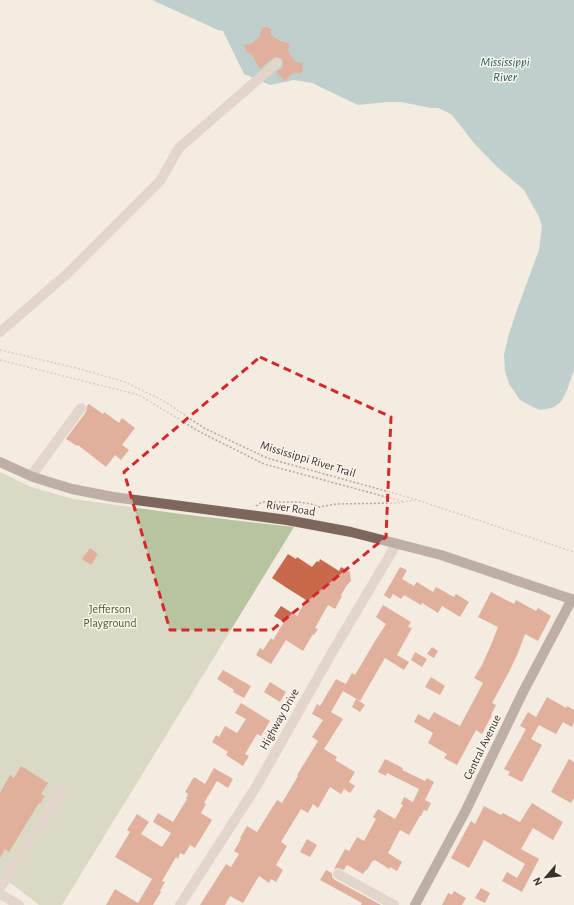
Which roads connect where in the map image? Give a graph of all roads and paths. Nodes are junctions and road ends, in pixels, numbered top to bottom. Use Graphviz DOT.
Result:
graph roads {
  1 [pos="277,63"];
  2 [pos="0,332"];
  3 [pos="0,350"];
  4 [pos="0,360"];
  5 [pos="81,408"];
  6 [pos="0,462"];
  7 [pos="31,476"];
  8 [pos="416,500"];
  9 [pos="405,502"];
  10 [pos="244,514"];
  11 [pos="398,544"];
  12 [pos="574,552"];
  13 [pos="573,599"];
  14 [pos="63,789"];
  15 [pos="338,874"];
  16 [pos="0,888"];
  17 [pos="0,894"];
  18 [pos="18,905"];
  19 [pos="180,905"];
  20 [pos="394,905"];
  21 [pos="415,905"];
  1 -- 2 [label="street"];
  3 -- 8 [label="path, Mississippi River Trail"];
  4 -- 9 [label="path"];
  5 -- 7 [label="street"];
  6 -- 7 [label="main road, River Road"];
  7 -- 10 [label="main road, River Road"];
  8 -- 9 [label="path"];
  8 -- 12 [label="path, Mississippi River Trail"];
  9 -- 10 [label="path"];
  10 -- 11 [label="main road, River Road"];
  11 -- 13 [label="main road, River Road"];
  11 -- 19 [label="street, Highway Drive"];
  13 -- 21 [label="main road, Central Avenue"];
  14 -- 16 [label="street"];
  15 -- 20 [label="street"];
  17 -- 18 [label="street"];
}
